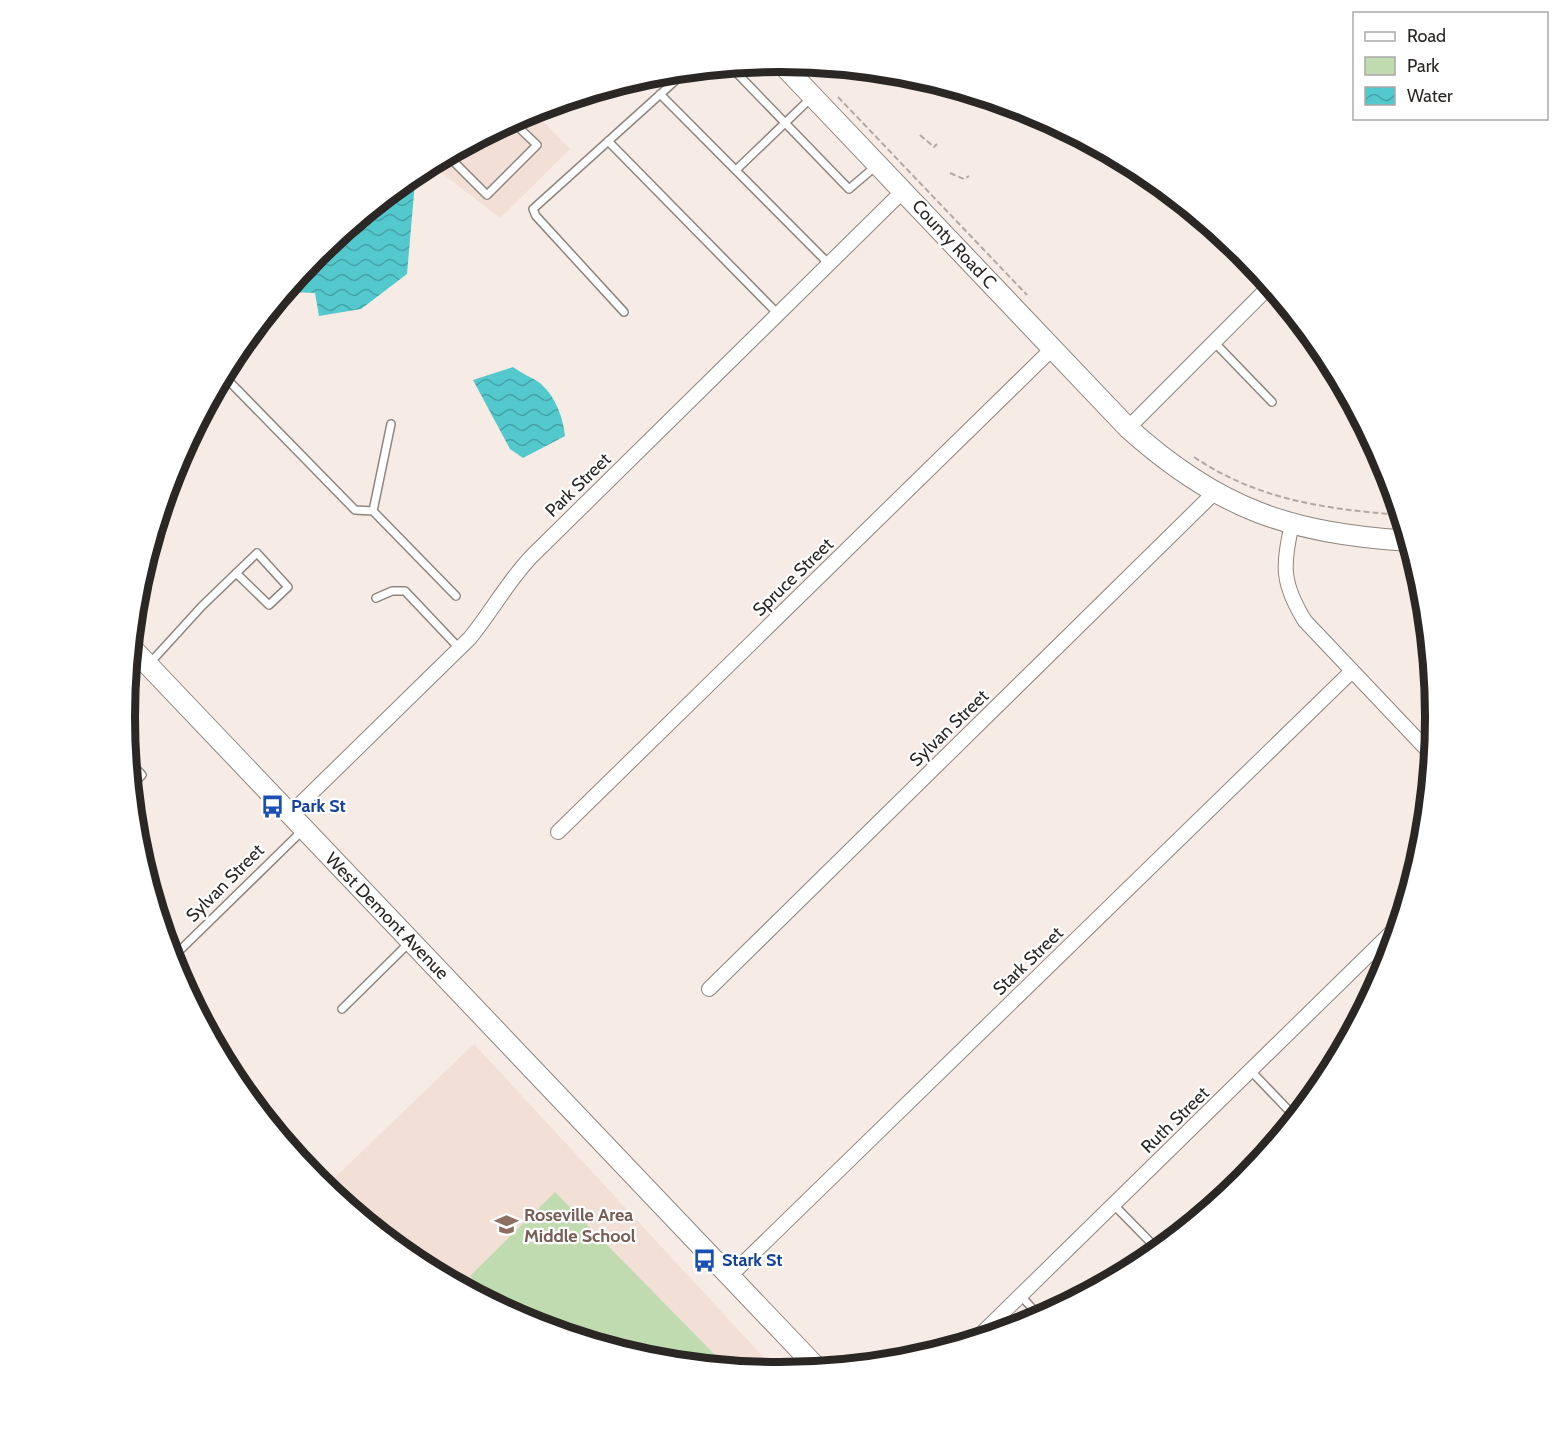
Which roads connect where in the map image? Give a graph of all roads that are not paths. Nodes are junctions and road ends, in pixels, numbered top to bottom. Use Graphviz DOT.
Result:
graph roads {
  1 [pos="790,72"];
  2 [pos="737,73"];
  3 [pos="675,81"];
  4 [pos="660,94"];
  5 [pos="813,96"];
  6 [pos="785,123"];
  7 [pos="519,128"];
  8 [pos="608,141"];
  9 [pos="453,161"];
  10 [pos="878,164"];
  11 [pos="736,170"];
  12 [pos="903,191"];
  13 [pos="829,264"];
  14 [pos="1265,291"];
  15 [pos="624,312"];
  16 [pos="778,314"];
  17 [pos="1214,342"];
  18 [pos="1052,349"];
  19 [pos="229,381"];
  20 [pos="1272,402"];
  21 [pos="391,424"];
  22 [pos="1128,428"];
  23 [pos="1215,492"];
  24 [pos="373,511"];
  25 [pos="1292,524"];
  26 [pos="1401,540"];
  27 [pos="236,573"];
  28 [pos="456,596"];
  29 [pos="376,598"];
  30 [pos="459,648"];
  31 [pos="138,654"];
  32 [pos="148,665"];
  33 [pos="1352,671"];
  34 [pos="1425,747"];
  35 [pos="290,814"];
  36 [pos="304,830"];
  37 [pos="558,832"];
  38 [pos="1386,938"];
  39 [pos="411,941"];
  40 [pos="179,951"];
  41 [pos="709,989"];
  42 [pos="342,1009"];
  43 [pos="1251,1071"];
  44 [pos="1290,1112"];
  45 [pos="1114,1205"];
  46 [pos="1153,1244"];
  47 [pos="730,1276"];
  48 [pos="1021,1296"];
  49 [pos="1034,1311"];
  50 [pos="987,1329"];
  51 [pos="812,1362"];
  1 -- 5 [label="street, County Road C"];
  2 -- 6 [label="lane"];
  3 -- 4 [label="lane"];
  4 -- 8 [label="lane"];
  4 -- 11 [label="lane"];
  5 -- 6 [label="lane"];
  5 -- 10 [label="street, County Road C"];
  6 -- 10 [label="lane"];
  6 -- 11 [label="lane"];
  7 -- 9 [label="lane"];
  8 -- 15 [label="lane"];
  8 -- 16 [label="lane"];
  10 -- 12 [label="street, County Road C"];
  11 -- 13 [label="lane"];
  12 -- 13 [label="street, Park Street"];
  12 -- 18 [label="street, County Road C"];
  13 -- 16 [label="street, Park Street"];
  14 -- 17 [label="street"];
  16 -- 30 [label="street, Park Street"];
  17 -- 20 [label="lane"];
  17 -- 22 [label="street"];
  18 -- 22 [label="street, County Road C"];
  18 -- 37 [label="street, Spruce Street"];
  19 -- 24 [label="lane"];
  21 -- 24 [label="lane"];
  22 -- 23 [label="street, County Road C"];
  23 -- 25 [label="street, County Road C"];
  23 -- 41 [label="street, Sylvan Street"];
  24 -- 28 [label="lane"];
  25 -- 26 [label="street, County Road C"];
  25 -- 33 [label="street"];
  27 -- 27 [label="lane"];
  27 -- 32 [label="lane"];
  29 -- 30 [label="lane"];
  30 -- 35 [label="street, Park Street"];
  31 -- 32 [label="street, West Demont Avenue"];
  32 -- 35 [label="street, West Demont Avenue"];
  33 -- 34 [label="street"];
  33 -- 47 [label="street, Stark Street"];
  35 -- 36 [label="street, West Demont Avenue"];
  36 -- 39 [label="street, West Demont Avenue"];
  36 -- 40 [label="lane, Sylvan Street"];
  38 -- 43 [label="street, Ruth Street"];
  39 -- 42 [label="lane"];
  39 -- 47 [label="street, West Demont Avenue"];
  43 -- 44 [label="lane"];
  43 -- 45 [label="street, Ruth Street"];
  45 -- 46 [label="lane"];
  45 -- 48 [label="street, Ruth Street"];
  47 -- 51 [label="street, West Demont Avenue"];
  48 -- 49 [label="lane"];
  48 -- 50 [label="street, Ruth Street"];
}
